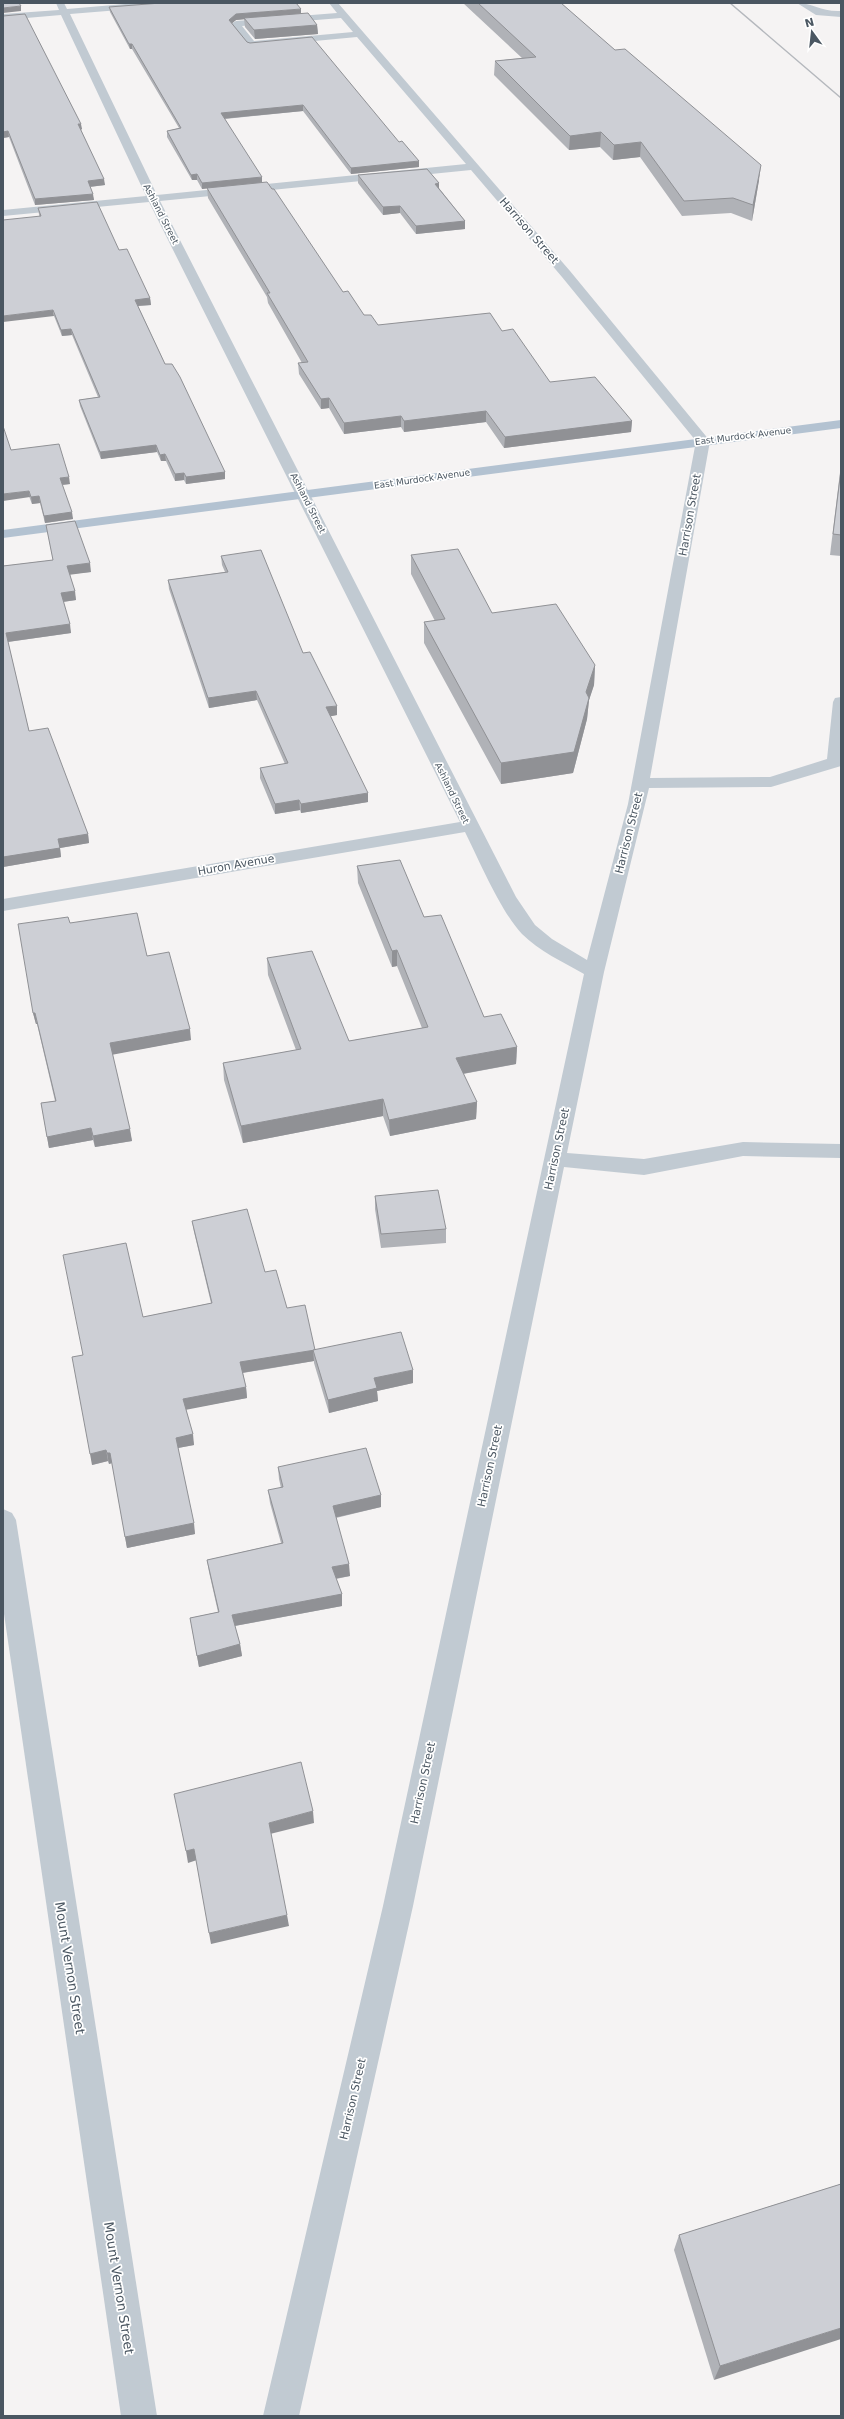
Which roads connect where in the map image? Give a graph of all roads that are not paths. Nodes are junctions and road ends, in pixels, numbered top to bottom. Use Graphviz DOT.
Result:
graph roads {
  1 [pos="168,3"];
  2 [pos="801,3"];
  3 [pos="62,7"];
  4 [pos="338,9"];
  5 [pos="841,14"];
  6 [pos="3,17"];
  7 [pos="360,34"];
  8 [pos="473,167"];
  9 [pos="153,198"];
  10 [pos="3,213"];
  11 [pos="841,424"];
  12 [pos="703,441"];
  13 [pos="303,494"];
  14 [pos="3,534"];
  15 [pos="841,702"];
  16 [pos="838,760"];
  17 [pos="641,783"];
  18 [pos="468,826"];
  19 [pos="3,905"];
  20 [pos="594,972"];
  21 [pos="841,1151"];
  22 [pos="555,1159"];
  23 [pos="3,1520"];
  24 [pos="140,2416"];
  25 [pos="281,2416"];
  1 -- 3 [label="street"];
  2 -- 5 [label="street"];
  3 -- 6 [label="street"];
  3 -- 9 [label="street, Ashland Street"];
  4 -- 7 [label="street, Harrison Street"];
  4 -- 7 [label="street"];
  7 -- 8 [label="street, Harrison Street"];
  8 -- 9 [label="street"];
  8 -- 12 [label="street, Harrison Street"];
  9 -- 10 [label="street"];
  9 -- 13 [label="street, Ashland Street"];
  11 -- 12 [label="main road, East Murdock Avenue"];
  12 -- 13 [label="main road, East Murdock Avenue"];
  12 -- 17 [label="street, Harrison Street"];
  13 -- 14 [label="main road, East Murdock Avenue"];
  13 -- 18 [label="street, Ashland Street"];
  15 -- 16 [label="street"];
  16 -- 17 [label="street"];
  17 -- 20 [label="street, Harrison Street"];
  18 -- 19 [label="street, Huron Avenue"];
  18 -- 20 [label="street, Ashland Street"];
  20 -- 22 [label="street, Harrison Street"];
  21 -- 22 [label="street"];
  22 -- 25 [label="street, Harrison Street"];
  23 -- 24 [label="street, Mount Vernon Street"];
}
